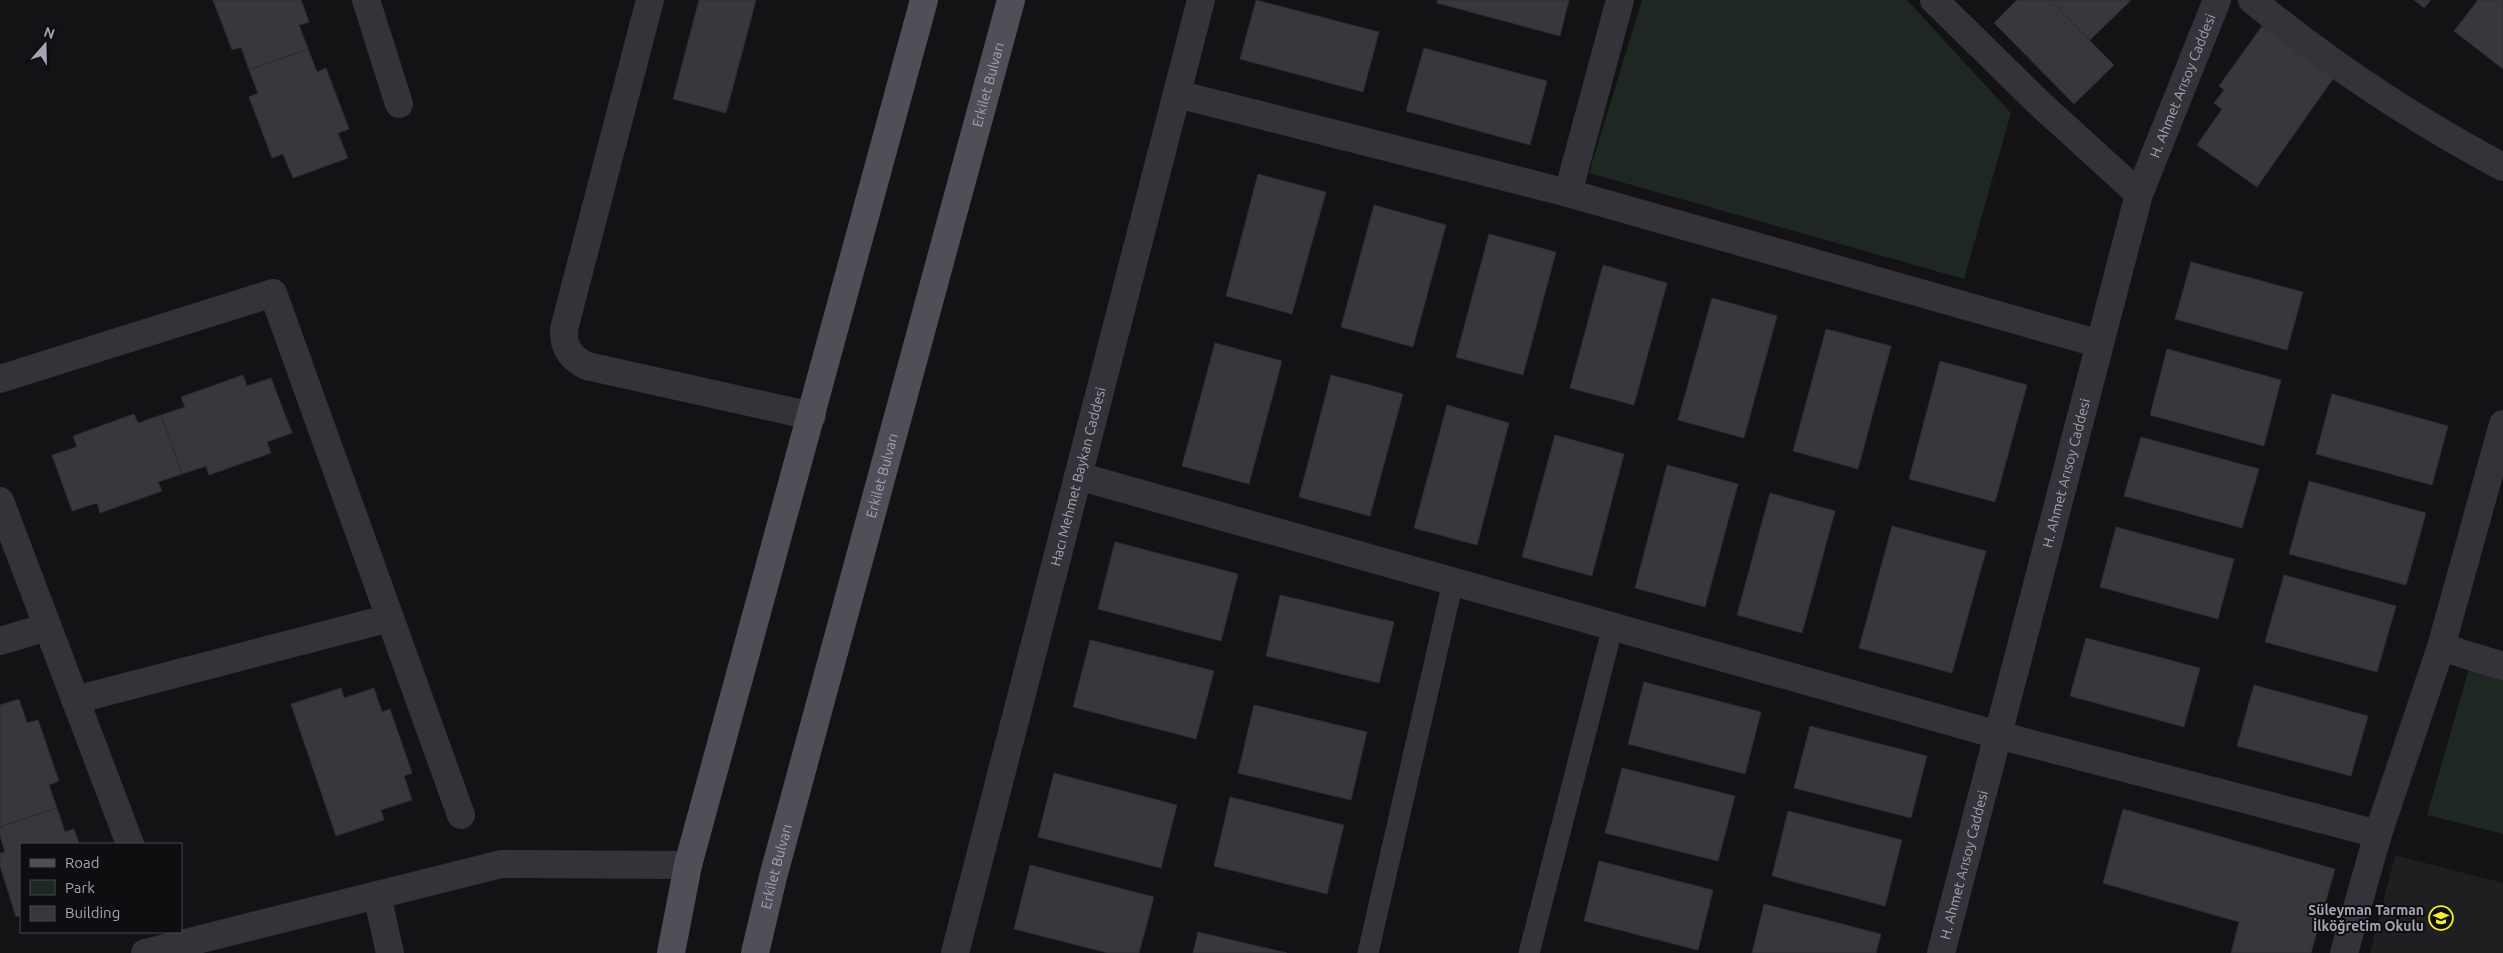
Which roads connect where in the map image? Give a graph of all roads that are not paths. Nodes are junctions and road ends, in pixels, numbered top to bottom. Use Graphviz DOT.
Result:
graph roads {
  1 [pos="366,0"];
  2 [pos="650,0"];
  3 [pos="924,0"];
  4 [pos="1011,0"];
  5 [pos="1201,0"];
  6 [pos="1620,0"];
  7 [pos="1934,0"];
  8 [pos="2218,0"];
  9 [pos="2252,0"];
  10 [pos="1177,94"];
  11 [pos="399,104"];
  12 [pos="2503,167"];
  13 [pos="1568,193"];
  14 [pos="2139,194"];
  15 [pos="2100,344"];
  16 [pos="0,379"];
  17 [pos="812,416"];
  18 [pos="2503,424"];
  19 [pos="1078,476"];
  20 [pos="0,501"];
  21 [pos="1453,582"];
  22 [pos="390,618"];
  23 [pos="1612,626"];
  24 [pos="47,627"];
  25 [pos="0,642"];
  26 [pos="2441,647"];
  27 [pos="2503,666"];
  28 [pos="75,700"];
  29 [pos="1998,735"];
  30 [pos="461,815"];
  31 [pos="2378,834"];
  32 [pos="130,843"];
  33 [pos="688,865"];
  34 [pos="377,895"];
  35 [pos="162,946"];
  36 [pos="390,953"];
  37 [pos="671,953"];
  38 [pos="754,953"];
  39 [pos="955,953"];
  40 [pos="1368,953"];
  41 [pos="1529,953"];
  42 [pos="1941,953"];
  43 [pos="2344,953"];
  1 -- 11 [label="street"];
  2 -- 17 [label="street"];
  3 -- 17 [label="main road"];
  4 -- 38 [label="main road, Erkilet Bulvarı"];
  5 -- 10 [label="street, Hacı Mehmet Baykan Caddesi"];
  6 -- 13 [label="street"];
  7 -- 14 [label="street"];
  8 -- 14 [label="street, H. Ahmet Arısoy Caddesi"];
  9 -- 12 [label="street"];
  10 -- 13 [label="street"];
  10 -- 19 [label="street, Hacı Mehmet Baykan Caddesi"];
  13 -- 15 [label="street"];
  14 -- 15 [label="street, H. Ahmet Arısoy Caddesi"];
  15 -- 29 [label="street, H. Ahmet Arısoy Caddesi"];
  16 -- 22 [label="street"];
  17 -- 33 [label="main road"];
  18 -- 26 [label="street"];
  19 -- 21 [label="street"];
  19 -- 39 [label="street, Hacı Mehmet Baykan Caddesi"];
  20 -- 24 [label="street"];
  21 -- 23 [label="street"];
  21 -- 40 [label="lane"];
  22 -- 28 [label="street"];
  22 -- 30 [label="street"];
  23 -- 29 [label="street"];
  23 -- 41 [label="lane"];
  24 -- 25 [label="street"];
  24 -- 28 [label="street"];
  26 -- 27 [label="street"];
  26 -- 31 [label="street"];
  28 -- 32 [label="street"];
  29 -- 31 [label="street"];
  29 -- 42 [label="street, H. Ahmet Arısoy Caddesi"];
  31 -- 43 [label="street"];
  33 -- 34 [label="street"];
  33 -- 37 [label="main road"];
  34 -- 35 [label="street"];
  34 -- 36 [label="street"];
}
